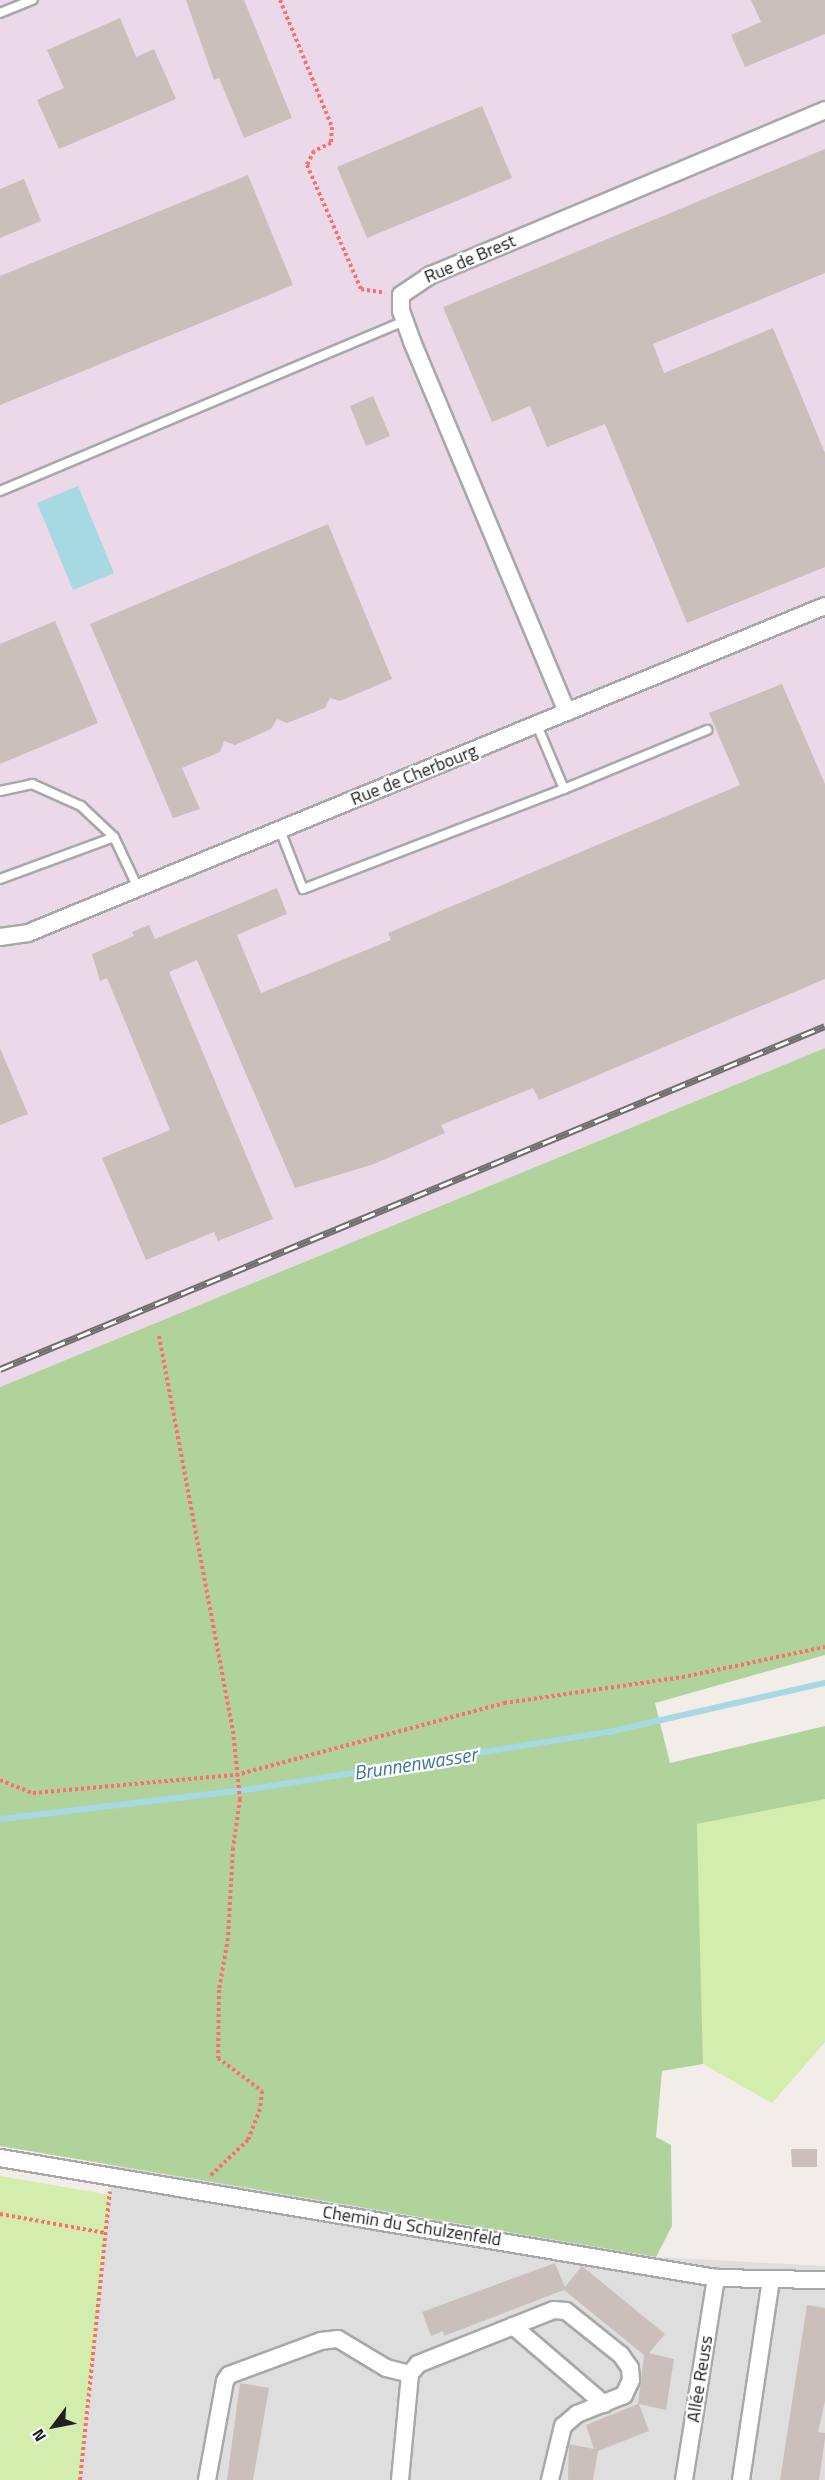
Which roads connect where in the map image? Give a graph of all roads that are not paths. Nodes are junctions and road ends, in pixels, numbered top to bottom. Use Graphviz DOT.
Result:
graph roads {
  1 [pos="32,0"];
  2 [pos="0,13"];
  3 [pos="825,110"];
  4 [pos="405,321"];
  5 [pos="0,491"];
  6 [pos="825,606"];
  7 [pos="567,712"];
  8 [pos="537,724"];
  9 [pos="707,730"];
  10 [pos="564,789"];
  11 [pos="0,791"];
  12 [pos="280,830"];
  13 [pos="114,837"];
  14 [pos="0,879"];
  15 [pos="138,888"];
  16 [pos="0,937"];
  17 [pos="0,2158"];
  18 [pos="716,2278"];
  19 [pos="771,2279"];
  20 [pos="825,2280"];
  21 [pos="513,2326"];
  22 [pos="410,2374"];
  23 [pos="604,2404"];
  24 [pos="207,2480"];
  25 [pos="400,2480"];
  26 [pos="550,2480"];
  27 [pos="684,2480"];
  28 [pos="741,2480"];
  1 -- 2 [label="lane"];
  3 -- 4 [label="street, Rue de Brest"];
  4 -- 5 [label="lane"];
  4 -- 7 [label="street"];
  6 -- 7 [label="street, Rue de Cherbourg"];
  7 -- 8 [label="street, Rue de Cherbourg"];
  8 -- 10 [label="lane"];
  8 -- 12 [label="street, Rue de Cherbourg"];
  9 -- 10 [label="lane"];
  10 -- 12 [label="lane"];
  11 -- 13 [label="lane"];
  12 -- 15 [label="street, Rue de Cherbourg"];
  13 -- 14 [label="lane"];
  13 -- 15 [label="lane"];
  15 -- 16 [label="street, Rue de Cherbourg"];
  17 -- 18 [label="street, Chemin du Schulzenfeld"];
  18 -- 19 [label="street, Chemin du Schulzenfeld"];
  18 -- 27 [label="street, Allée Reuss"];
  19 -- 20 [label="street, Chemin du Schulzenfeld"];
  19 -- 28 [label="street"];
  21 -- 22 [label="street"];
  21 -- 23 [label="street"];
  21 -- 23 [label="street"];
  22 -- 24 [label="street"];
  22 -- 25 [label="street"];
  23 -- 26 [label="street"];
}
